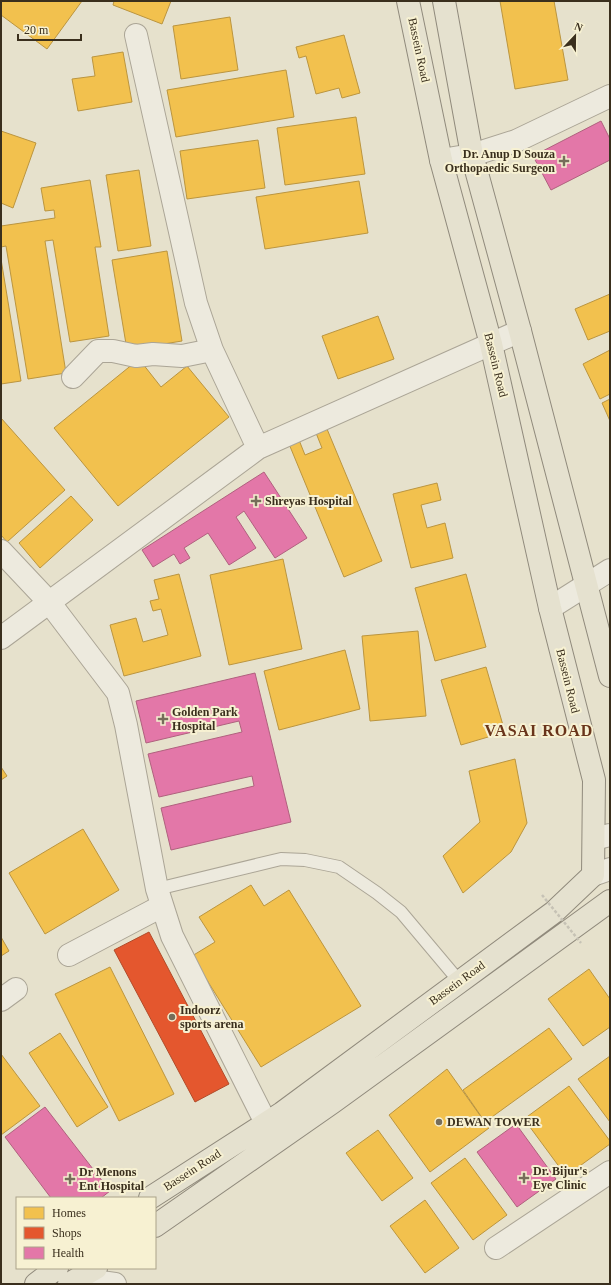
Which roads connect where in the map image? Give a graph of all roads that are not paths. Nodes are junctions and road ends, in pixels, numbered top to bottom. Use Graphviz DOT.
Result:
graph roads {
  1 [pos="408,1"];
  2 [pos="444,1"];
  3 [pos="136,35"];
  4 [pos="610,96"];
  5 [pos="472,155"];
  6 [pos="441,160"];
  7 [pos="520,331"];
  8 [pos="492,344"];
  9 [pos="212,350"];
  10 [pos="73,377"];
  11 [pos="258,448"];
  12 [pos="1,551"];
  13 [pos="610,570"];
  14 [pos="587,584"];
  15 [pos="50,602"];
  16 [pos="550,608"];
  17 [pos="1,638"];
  18 [pos="610,676"];
  19 [pos="602,837"];
  20 [pos="602,872"];
  21 [pos="159,898"];
  22 [pos="610,901"];
  23 [pos="69,955"];
  24 [pos="459,981"];
  25 [pos="272,1132"];
  26 [pos="610,1172"];
  27 [pos="152,1197"];
  28 [pos="156,1225"];
  29 [pos="496,1248"];
  30 [pos="81,1277"];
  31 [pos="115,1284"];
  1 -- 6 [label="main road, Bassein Road"];
  2 -- 5 [label="main road"];
  3 -- 9 [label="street"];
  4 -- 5 [label="street"];
  5 -- 6 [label="street"];
  5 -- 7 [label="main road"];
  6 -- 8 [label="main road, Bassein Road"];
  7 -- 8 [label="street"];
  7 -- 14 [label="main road"];
  8 -- 11 [label="street"];
  8 -- 16 [label="main road, Bassein Road"];
  9 -- 10 [label="street"];
  9 -- 11 [label="street"];
  11 -- 15 [label="street"];
  12 -- 15 [label="street"];
  13 -- 14 [label="street"];
  14 -- 16 [label="street"];
  14 -- 18 [label="main road"];
  15 -- 17 [label="street"];
  15 -- 21 [label="street"];
  16 -- 19 [label="main road, Bassein Road"];
  19 -- 20 [label="main road, Bassein Road"];
  20 -- 24 [label="main road, Bassein Road"];
  21 -- 23 [label="street"];
  21 -- 24 [label="lane"];
  21 -- 25 [label="street"];
  22 -- 25 [label="main road, Bassein Road"];
  24 -- 25 [label="main road, Bassein Road"];
  25 -- 27 [label="main road, Bassein Road"];
  25 -- 28 [label="main road, Bassein Road"];
  26 -- 29 [label="street"];
  30 -- 31 [label="street"];
}
